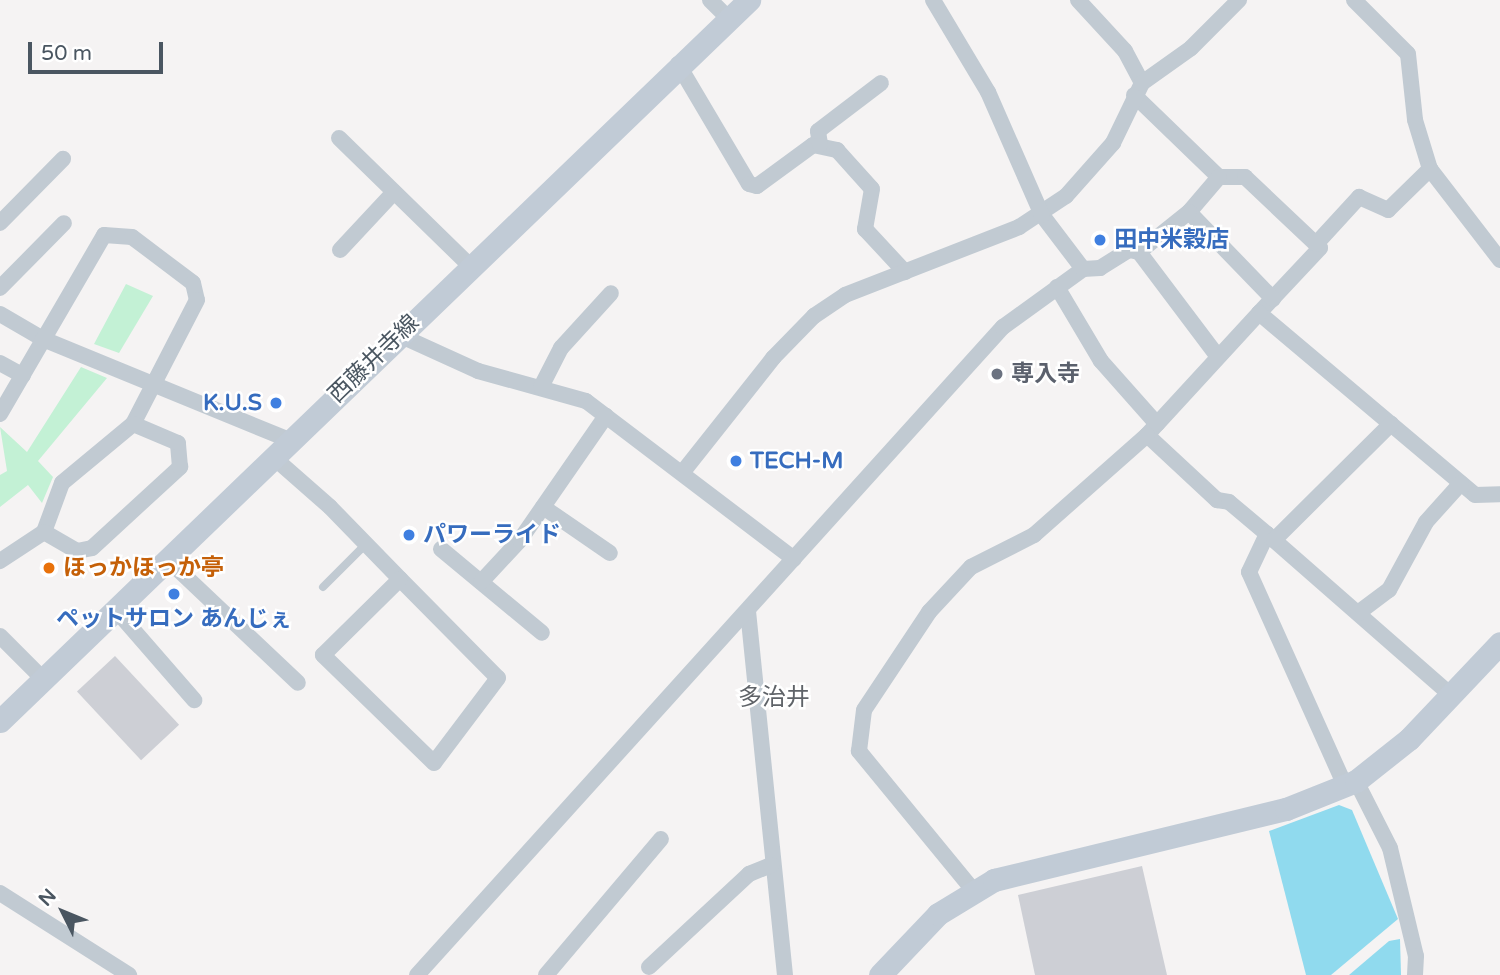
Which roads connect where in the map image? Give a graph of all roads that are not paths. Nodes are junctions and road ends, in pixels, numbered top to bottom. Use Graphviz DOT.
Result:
graph roads {
  1 [pos="710,0"];
  2 [pos="749,0"];
  3 [pos="933,0"];
  4 [pos="1079,0"];
  5 [pos="1239,0"];
  6 [pos="1354,0"];
  7 [pos="728,18"];
  8 [pos="678,64"];
  9 [pos="881,83"];
  10 [pos="1138,89"];
  11 [pos="339,138"];
  12 [pos="820,144"];
  13 [pos="63,159"];
  14 [pos="1430,169"];
  15 [pos="1219,177"];
  16 [pos="394,192"];
  17 [pos="1189,212"];
  18 [pos="1042,215"];
  19 [pos="0,223"];
  20 [pos="64,223"];
  21 [pos="1316,244"];
  22 [pos="340,250"];
  23 [pos="1139,252"];
  24 [pos="1500,260"];
  25 [pos="470,266"];
  26 [pos="1083,269"];
  27 [pos="905,272"];
  28 [pos="1057,287"];
  29 [pos="0,288"];
  30 [pos="611,293"];
  31 [pos="1273,299"];
  32 [pos="1259,313"];
  33 [pos="0,314"];
  34 [pos="399,335"];
  35 [pos="43,339"];
  36 [pos="1218,357"];
  37 [pos="0,363"];
  38 [pos="23,376"];
  39 [pos="152,383"];
  40 [pos="541,387"];
  41 [pos="0,414"];
  42 [pos="606,416"];
  43 [pos="133,424"];
  44 [pos="1391,424"];
  45 [pos="1152,430"];
  46 [pos="280,448"];
  47 [pos="682,473"];
  48 [pos="1461,483"];
  49 [pos="1500,494"];
  50 [pos="543,507"];
  51 [pos="44,532"];
  52 [pos="1271,537"];
  53 [pos="366,544"];
  54 [pos="441,549"];
  55 [pos="610,553"];
  56 [pos="167,558"];
  57 [pos="794,559"];
  58 [pos="0,561"];
  59 [pos="400,579"];
  60 [pos="481,582"];
  61 [pos="323,587"];
  62 [pos="115,609"];
  63 [pos="748,611"];
  64 [pos="1358,613"];
  65 [pos="542,633"];
  66 [pos="0,636"];
  67 [pos="1500,643"];
  68 [pos="43,679"];
  69 [pos="298,683"];
  70 [pos="1451,695"];
  71 [pos="194,700"];
  72 [pos="0,721"];
  73 [pos="1350,783"];
  74 [pos="661,839"];
  75 [pos="771,865"];
  76 [pos="973,890"];
  77 [pos="0,893"];
  78 [pos="649,967"];
  79 [pos="555,972"];
  80 [pos="129,975"];
  81 [pos="417,975"];
  82 [pos="785,975"];
  83 [pos="880,975"];
  84 [pos="1415,975"];
  1 -- 7 [label="street"];
  2 -- 7 [label="main road, 西藤井寺線"];
  3 -- 18 [label="street"];
  4 -- 10 [label="street"];
  5 -- 10 [label="street"];
  6 -- 14 [label="street"];
  7 -- 8 [label="main road, 西藤井寺線"];
  8 -- 12 [label="street"];
  8 -- 25 [label="main road, 西藤井寺線"];
  9 -- 12 [label="street"];
  10 -- 15 [label="street"];
  10 -- 18 [label="street"];
  11 -- 16 [label="street"];
  12 -- 27 [label="street"];
  13 -- 19 [label="street"];
  14 -- 21 [label="street"];
  14 -- 24 [label="street"];
  15 -- 17 [label="street"];
  15 -- 21 [label="street"];
  16 -- 22 [label="street"];
  16 -- 25 [label="street"];
  17 -- 23 [label="street"];
  17 -- 31 [label="street"];
  18 -- 26 [label="street"];
  18 -- 27 [label="street"];
  20 -- 29 [label="street"];
  21 -- 31 [label="street"];
  23 -- 26 [label="street"];
  23 -- 36 [label="street"];
  25 -- 34 [label="main road, 西藤井寺線"];
  26 -- 28 [label="street"];
  27 -- 47 [label="street"];
  28 -- 45 [label="street"];
  28 -- 57 [label="street"];
  30 -- 40 [label="street"];
  31 -- 32 [label="street"];
  32 -- 36 [label="street"];
  32 -- 44 [label="street"];
  33 -- 35 [label="street"];
  34 -- 40 [label="street"];
  34 -- 46 [label="main road, 西藤井寺線"];
  35 -- 38 [label="street"];
  35 -- 39 [label="street"];
  35 -- 39 [label="street"];
  36 -- 45 [label="street"];
  37 -- 38 [label="street"];
  38 -- 41 [label="street"];
  39 -- 43 [label="street"];
  39 -- 46 [label="street"];
  40 -- 42 [label="street"];
  42 -- 47 [label="street"];
  42 -- 50 [label="street"];
  43 -- 51 [label="street"];
  43 -- 51 [label="street"];
  44 -- 48 [label="street"];
  44 -- 52 [label="street"];
  45 -- 52 [label="street"];
  45 -- 76 [label="street"];
  46 -- 53 [label="street"];
  46 -- 56 [label="main road, 西藤井寺線"];
  47 -- 57 [label="street"];
  48 -- 49 [label="street"];
  48 -- 64 [label="street"];
  50 -- 55 [label="street"];
  50 -- 60 [label="street"];
  51 -- 58 [label="street"];
  52 -- 64 [label="street"];
  52 -- 73 [label="street"];
  53 -- 59 [label="street"];
  53 -- 61 [label="lane"];
  54 -- 60 [label="street"];
  56 -- 62 [label="main road, 西藤井寺線"];
  56 -- 69 [label="street"];
  57 -- 63 [label="street"];
  59 -- 59 [label="street"];
  60 -- 65 [label="street"];
  62 -- 68 [label="main road, 西藤井寺線"];
  62 -- 71 [label="street"];
  63 -- 75 [label="street"];
  63 -- 81 [label="street"];
  64 -- 70 [label="street"];
  66 -- 68 [label="street"];
  67 -- 70 [label="main road"];
  68 -- 72 [label="main road, 西藤井寺線"];
  70 -- 73 [label="main road"];
  73 -- 76 [label="main road"];
  73 -- 84 [label="street"];
  74 -- 79 [label="street"];
  75 -- 78 [label="street"];
  75 -- 82 [label="street"];
  76 -- 83 [label="main road"];
  77 -- 80 [label="street"];
}
